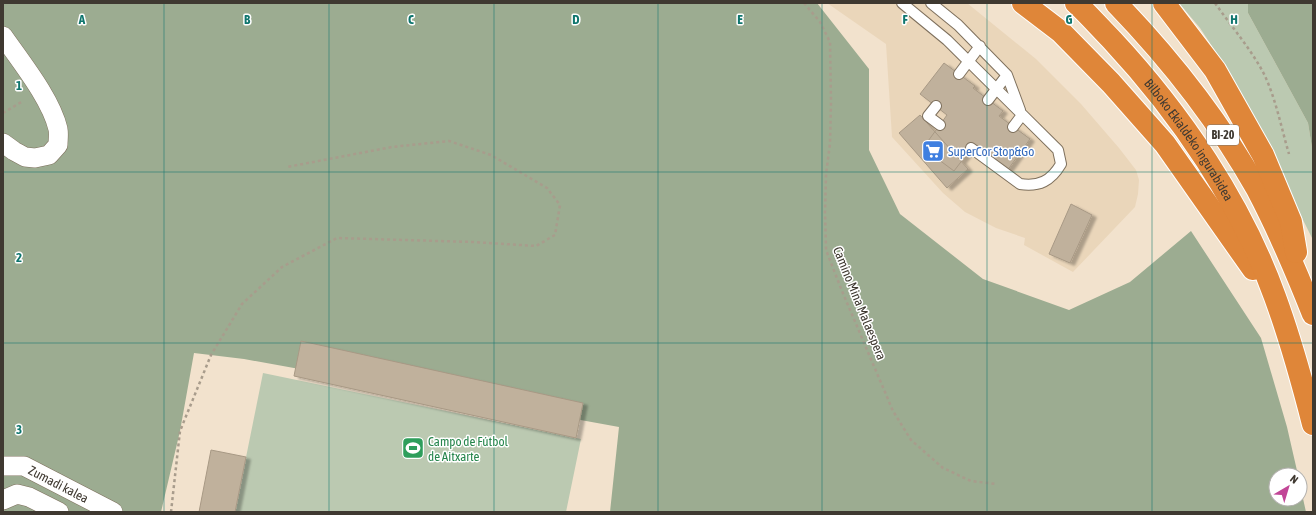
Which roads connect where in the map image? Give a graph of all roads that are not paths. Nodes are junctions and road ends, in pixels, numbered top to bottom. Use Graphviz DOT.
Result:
graph roads {
  1 [pos="902,3"];
  2 [pos="931,3"];
  3 [pos="1023,3"];
  4 [pos="1076,3"];
  5 [pos="1116,3"];
  6 [pos="1164,3"];
  7 [pos="3,36"];
  8 [pos="980,46"];
  9 [pos="969,61"];
  10 [pos="959,74"];
  11 [pos="1007,75"];
  12 [pos="996,89"];
  13 [pos="988,100"];
  14 [pos="936,106"];
  15 [pos="1022,115"];
  16 [pos="940,125"];
  17 [pos="1013,127"];
  18 [pos="3,142"];
  19 [pos="971,148"];
  20 [pos="1302,285"];
  21 [pos="1275,296"];
  22 [pos="1313,314"];
  23 [pos="1313,424"];
  24 [pos="3,466"];
  25 [pos="3,500"];
  26 [pos="59,512"];
  27 [pos="113,512"];
  1 -- 9 [label="lane"];
  2 -- 8 [label="lane"];
  3 -- 21 [label="highway"];
  4 -- 21 [label="highway, Bilboko Ekialdeko ingurabidea / BI-20"];
  5 -- 20 [label="highway, BI-20"];
  6 -- 20 [label="highway"];
  7 -- 18 [label="street"];
  8 -- 9 [label="lane"];
  8 -- 11 [label="lane"];
  9 -- 10 [label="lane"];
  9 -- 12 [label="lane"];
  11 -- 12 [label="lane"];
  11 -- 15 [label="lane"];
  12 -- 13 [label="lane"];
  12 -- 15 [label="lane"];
  14 -- 16 [label="lane"];
  15 -- 17 [label="lane"];
  15 -- 19 [label="lane"];
  20 -- 22 [label="highway, BI-20"];
  21 -- 23 [label="highway, BI-20"];
  24 -- 27 [label="street, Zumadi kalea"];
  25 -- 26 [label="street"];
}
